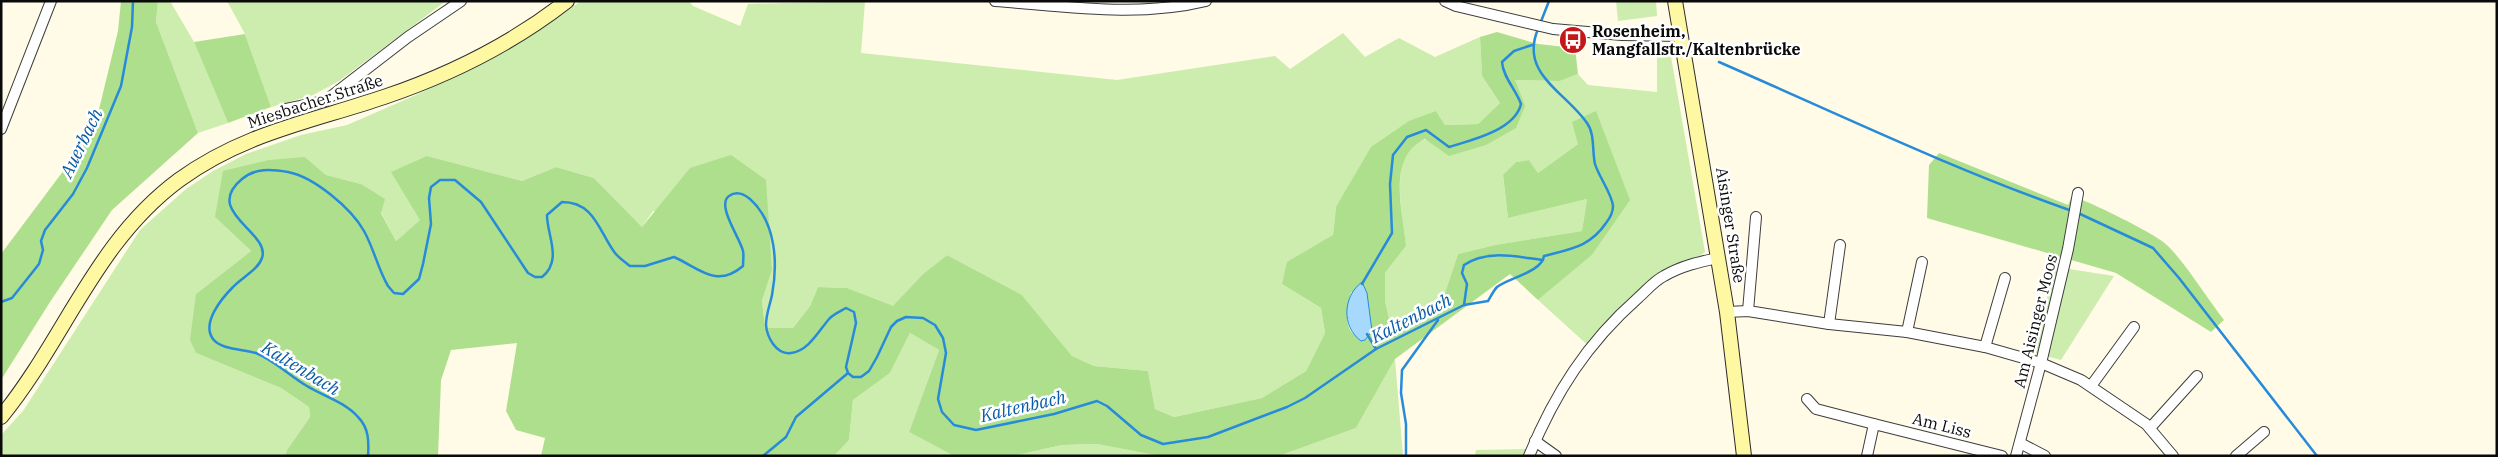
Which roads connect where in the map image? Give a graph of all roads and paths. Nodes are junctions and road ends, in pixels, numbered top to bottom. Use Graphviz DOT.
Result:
graph roads {
  1 [pos="460,1"];
  2 [pos="567,1"];
  3 [pos="995,1"];
  4 [pos="1206,1"];
  5 [pos="1445,1"];
  6 [pos="1675,1"];
  7 [pos="48,3"];
  8 [pos="1680,36"];
  9 [pos="286,109"];
  10 [pos="1,129"];
  11 [pos="2078,193"];
  12 [pos="1756,217"];
  13 [pos="1840,245"];
  14 [pos="1718,258"];
  15 [pos="1922,262"];
  16 [pos="2006,278"];
  17 [pos="1748,311"];
  18 [pos="1727,312"];
  19 [pos="1829,324"];
  20 [pos="2134,327"];
  21 [pos="1907,332"];
  22 [pos="1986,347"];
  23 [pos="2041,363"];
  24 [pos="2197,376"];
  25 [pos="2090,386"];
  26 [pos="1807,399"];
  27 [pos="1,417"];
  28 [pos="1874,424"];
  29 [pos="2150,428"];
  30 [pos="2264,432"];
  31 [pos="1535,441"];
  32 [pos="2020,443"];
  33 [pos="1529,456"];
  34 [pos="1556,456"];
  35 [pos="1744,456"];
  36 [pos="1867,456"];
  37 [pos="2002,456"];
  38 [pos="2016,456"];
  39 [pos="2045,456"];
  40 [pos="2173,456"];
  41 [pos="2236,456"];
  1 -- 9 [label="street"];
  2 -- 27 [label="main road, Miesbacher Straße"];
  3 -- 4 [label="street"];
  5 -- 8 [label="street"];
  6 -- 8 [label="main road, Aisinger Straße"];
  7 -- 10 [label="street"];
  8 -- 14 [label="main road, Aisinger Straße"];
  11 -- 23 [label="street, Am Aisinger Moos"];
  12 -- 17 [label="street"];
  13 -- 19 [label="street"];
  14 -- 18 [label="main road, Aisinger Straße"];
  14 -- 31 [label="street"];
  15 -- 21 [label="street"];
  16 -- 22 [label="street"];
  17 -- 18 [label="street"];
  17 -- 19 [label="street"];
  18 -- 35 [label="main road, Aisinger Straße"];
  19 -- 21 [label="street"];
  20 -- 25 [label="street"];
  21 -- 22 [label="street"];
  22 -- 23 [label="street"];
  23 -- 25 [label="street"];
  23 -- 32 [label="street, Am Aisinger Moos"];
  24 -- 29 [label="street"];
  25 -- 29 [label="street"];
  26 -- 28 [label="street, Am Liss"];
  28 -- 36 [label="street"];
  28 -- 37 [label="street, Am Liss"];
  29 -- 40 [label="street"];
  30 -- 41 [label="street"];
  31 -- 33 [label="street"];
  31 -- 34 [label="street"];
  32 -- 38 [label="street, Am Aisinger Moos"];
  32 -- 39 [label="street"];
}
